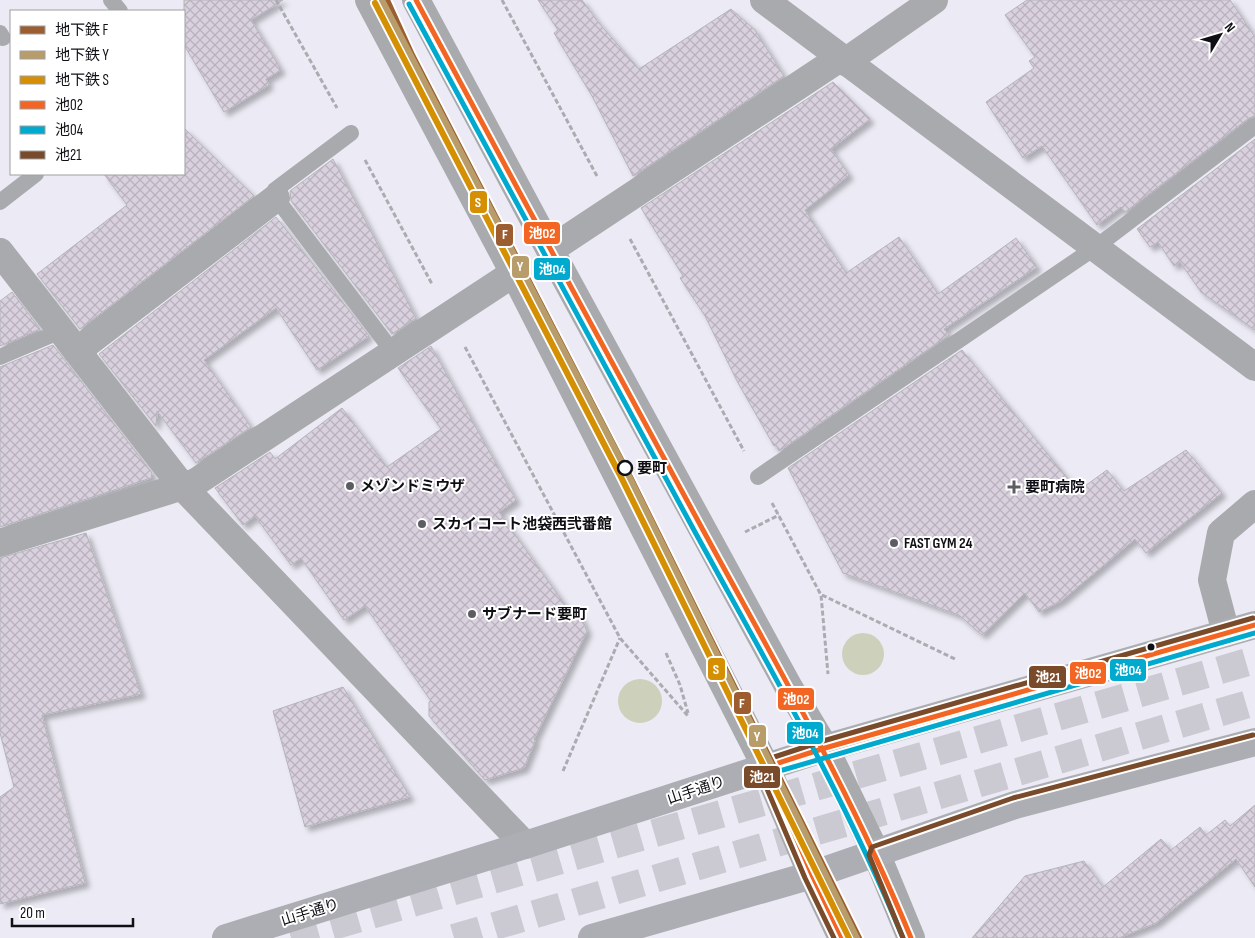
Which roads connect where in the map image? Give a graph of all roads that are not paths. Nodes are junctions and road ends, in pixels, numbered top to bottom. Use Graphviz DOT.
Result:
graph roads {
  1 [pos="111,0"];
  2 [pos="368,0"];
  3 [pos="416,0"];
  4 [pos="764,0"];
  5 [pos="934,0"];
  6 [pos="119,10"];
  7 [pos="842,60"];
  8 [pos="1255,126"];
  9 [pos="351,133"];
  10 [pos="35,175"];
  11 [pos="276,198"];
  12 [pos="0,202"];
  13 [pos="1096,247"];
  14 [pos="550,250"];
  15 [pos="0,252"];
  16 [pos="514,273"];
  17 [pos="69,341"];
  18 [pos="393,352"];
  19 [pos="0,357"];
  20 [pos="1255,367"];
  21 [pos="758,478"];
  22 [pos="182,486"];
  23 [pos="1255,504"];
  24 [pos="0,543"];
  25 [pos="1255,625"];
  26 [pos="1226,633"];
  27 [pos="1255,742"];
  28 [pos="825,748"];
  29 [pos="766,767"];
  30 [pos="525,845"];
  31 [pos="876,853"];
  32 [pos="812,875"];
  33 [pos="226,938"];
  34 [pos="596,938"];
  35 [pos="842,938"];
  36 [pos="911,938"];
  1 -- 6 [label="lane"];
  2 -- 16 [label="main road"];
  3 -- 14 [label="main road"];
  4 -- 7 [label="street"];
  5 -- 7 [label="street"];
  7 -- 13 [label="street"];
  7 -- 14 [label="street"];
  8 -- 13 [label="lane"];
  9 -- 11 [label="lane"];
  10 -- 12 [label="lane"];
  11 -- 17 [label="street"];
  11 -- 18 [label="lane"];
  13 -- 20 [label="street"];
  13 -- 21 [label="lane"];
  14 -- 28 [label="main road"];
  15 -- 17 [label="street"];
  16 -- 18 [label="street"];
  16 -- 29 [label="main road"];
  17 -- 19 [label="lane"];
  17 -- 22 [label="street"];
  18 -- 22 [label="street"];
  22 -- 24 [label="street"];
  22 -- 30 [label="street"];
  23 -- 26 [label="street"];
  25 -- 26 [label="main road, 山手通り"];
  26 -- 28 [label="main road, 山手通り"];
  27 -- 31 [label="main road"];
  28 -- 29 [label="main road, 山手通り"];
  28 -- 31 [label="main road"];
  29 -- 30 [label="main road, 山手通り"];
  29 -- 32 [label="main road"];
  30 -- 33 [label="main road, 山手通り"];
  31 -- 32 [label="main road"];
  31 -- 36 [label="street"];
  32 -- 34 [label="main road"];
  32 -- 35 [label="street"];
}
